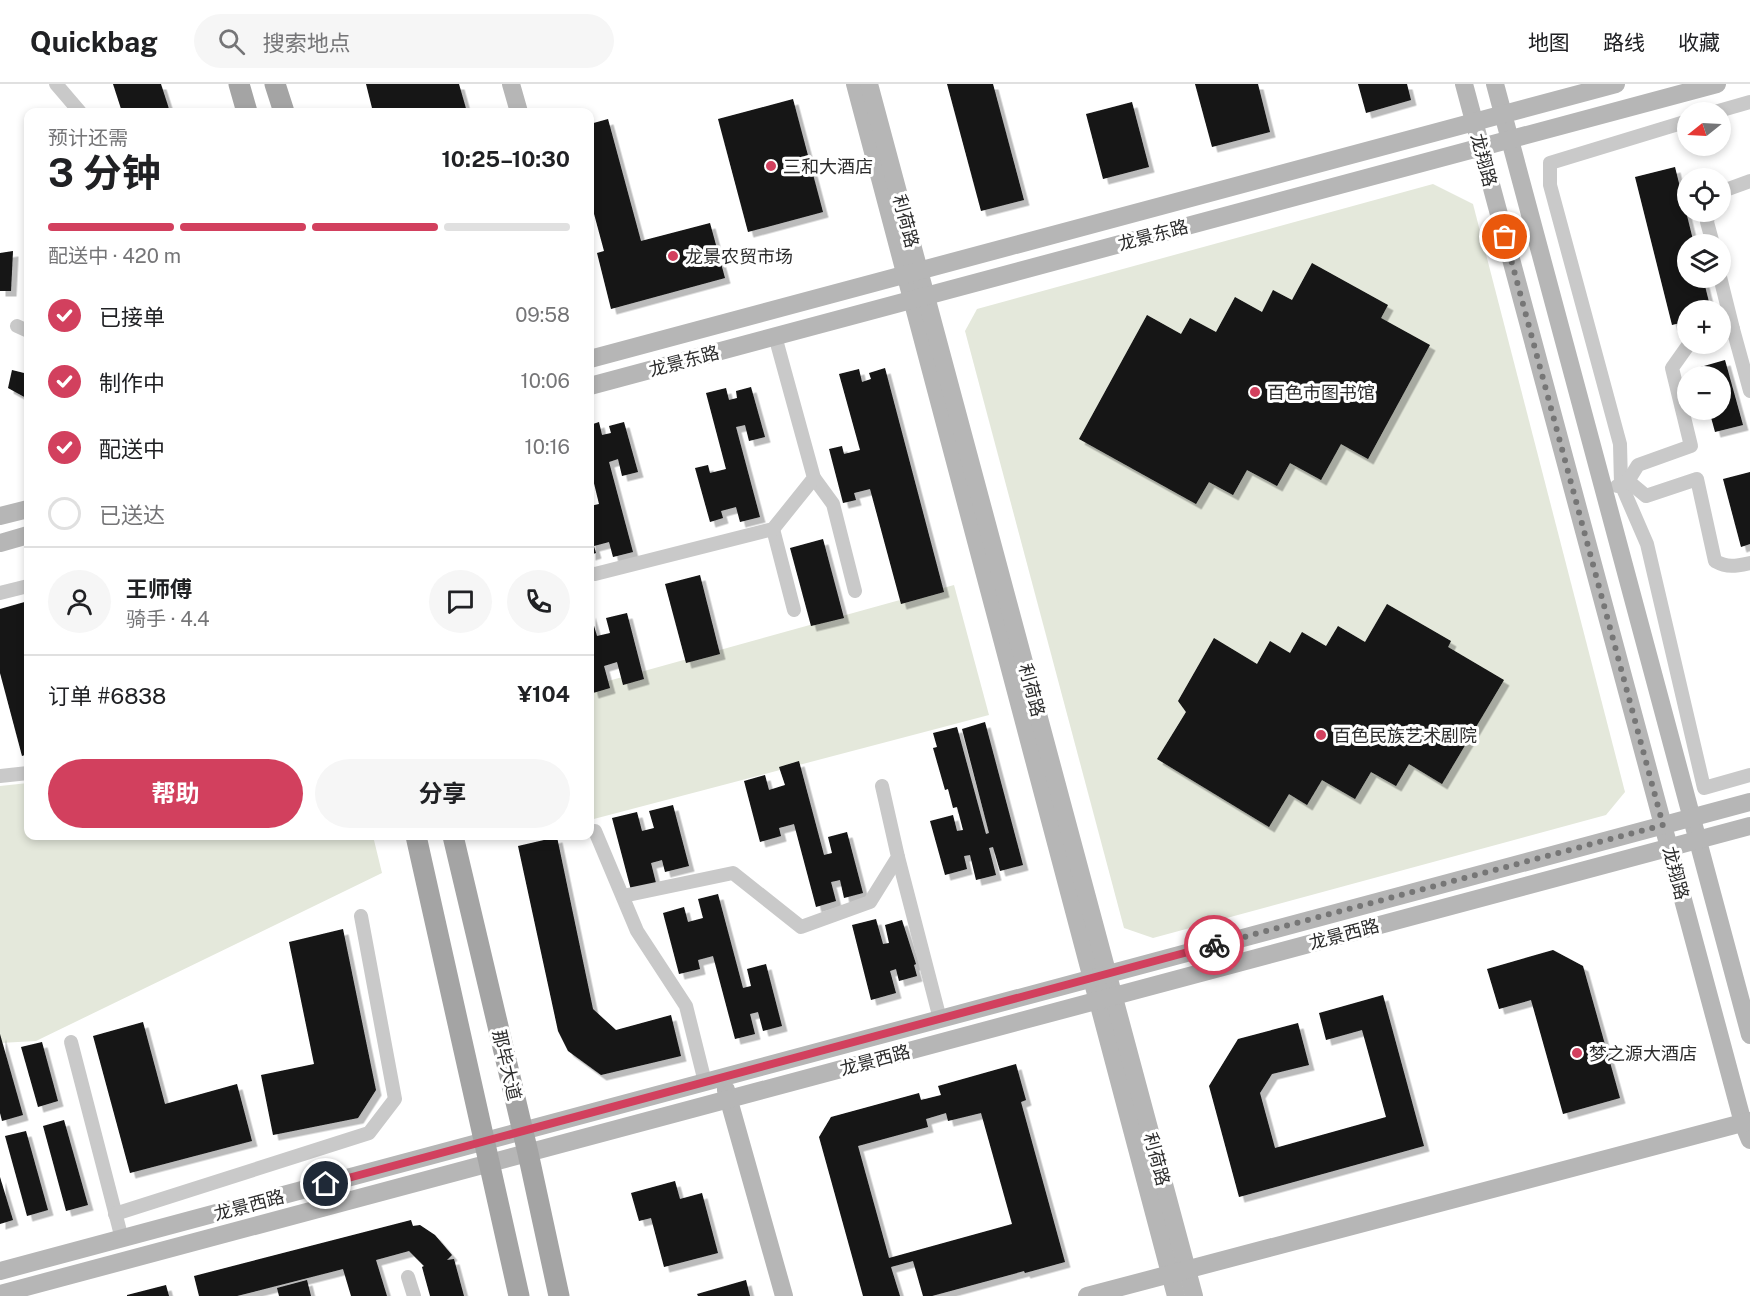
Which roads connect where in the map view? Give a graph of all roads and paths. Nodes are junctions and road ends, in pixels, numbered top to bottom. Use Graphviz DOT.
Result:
graph roads {
  1 [pos="56,84"];
  2 [pos="239,84"];
  3 [pos="275,84"];
  4 [pos="855,84"];
  5 [pos="869,84"];
  6 [pos="1464,84"];
  7 [pos="1495,84"];
  8 [pos="1616,84"];
  9 [pos="1717,84"];
  10 [pos="515,85"];
  11 [pos="1750,102"];
  12 [pos="1731,107"];
  13 [pos="77,108"];
  14 [pos="246,108"];
  15 [pos="283,108"];
  16 [pos="518,108"];
  17 [pos="1503,114"];
  18 [pos="1474,122"];
  19 [pos="1677,124"];
  20 [pos="1510,140"];
  21 [pos="1481,147"];
  22 [pos="1750,181"];
  23 [pos="1731,188"];
  24 [pos="912,272"];
  25 [pos="919,297"];
  26 [pos="775,336"];
  27 [pos="1731,341"];
  28 [pos="1682,354"];
  29 [pos="594,358"];
  30 [pos="594,384"];
  31 [pos="1750,391"];
  32 [pos="814,478"];
  33 [pos="1618,485"];
  34 [pos="24,510"];
  35 [pos="0,516"];
  36 [pos="774,529"];
  37 [pos="24,536"];
  38 [pos="0,543"];
  39 [pos="1750,563"];
  40 [pos="594,574"];
  41 [pos="24,587"];
  42 [pos="855,591"];
  43 [pos="0,593"];
  44 [pos="794,610"];
  45 [pos="24,773"];
  46 [pos="1750,775"];
  47 [pos="0,776"];
  48 [pos="882,786"];
  49 [pos="1750,802"];
  50 [pos="1692,817"];
  51 [pos="1663,825"];
  52 [pos="1750,826"];
  53 [pos="595,831"];
  54 [pos="417,840"];
  55 [pos="454,840"];
  56 [pos="1698,840"];
  57 [pos="1669,847"];
  58 [pos="898,857"];
  59 [pos="623,897"];
  60 [pos="361,916"];
  61 [pos="1100,976"];
  62 [pos="1105,998"];
  63 [pos="940,1019"];
  64 [pos="1750,1035"];
  65 [pos="71,1042"];
  66 [pos="713,1080"];
  67 [pos="729,1099"];
  68 [pos="1747,1122"];
  69 [pos="523,1131"];
  70 [pos="1750,1140"];
  71 [pos="485,1141"];
  72 [pos="528,1153"];
  73 [pos="490,1163"];
  74 [pos="115,1214"];
  75 [pos="122,1239"];
  76 [pos="0,1271"];
  77 [pos="1178,1272"];
  78 [pos="408,1277"];
  79 [pos="37,1290"];
  80 [pos="0,1294"];
  81 [pos="414,1296"];
  82 [pos="519,1296"];
  83 [pos="559,1296"];
  84 [pos="784,1296"];
  85 [pos="1087,1296"];
  86 [pos="1176,1296"];
  87 [pos="1194,1296"];
  1 -- 13 [label="street"];
  2 -- 14 [label="main road"];
  3 -- 15 [label="main road"];
  4 -- 24 [label="main road, 利荷路"];
  5 -- 24 [label="main road, 利荷路"];
  6 -- 18 [label="main road, 龙翔路"];
  7 -- 17 [label="main road, 龙翔路"];
  8 -- 17 [label="main road, 龙景东路"];
  9 -- 20 [label="main road, 龙景东路"];
  10 -- 16 [label="main road"];
  11 -- 12 [label="street"];
  17 -- 18 [label="main road, 龙景东路"];
  17 -- 20 [label="main road, 龙翔路"];
  18 -- 21 [label="main road, 龙翔路"];
  18 -- 24 [label="main road, 龙景东路"];
  19 -- 33 [label="street"];
  20 -- 21 [label="main road, 龙景东路"];
  20 -- 33 [label="main road, 龙翔路"];
  21 -- 25 [label="main road, 龙景东路"];
  21 -- 51 [label="main road, 龙翔路"];
  22 -- 23 [label="street"];
  24 -- 25 [label="main road, 利荷路"];
  24 -- 29 [label="main road, 龙景东路"];
  25 -- 26 [label="main road, 龙景东路"];
  25 -- 61 [label="main road, 利荷路"];
  26 -- 30 [label="main road, 龙景东路"];
  26 -- 32 [label="street"];
  27 -- 31 [label="street"];
  28 -- 33 [label="street"];
  32 -- 36 [label="street"];
  32 -- 42 [label="street"];
  33 -- 39 [label="street"];
  33 -- 46 [label="street"];
  33 -- 50 [label="main road, 龙翔路"];
  34 -- 35 [label="main road"];
  36 -- 40 [label="street"];
  36 -- 44 [label="street"];
  37 -- 38 [label="main road"];
  41 -- 43 [label="street"];
  45 -- 47 [label="street"];
  48 -- 58 [label="street"];
  49 -- 50 [label="main road, 龙景西路"];
  50 -- 51 [label="main road, 龙景西路"];
  50 -- 56 [label="main road, 龙翔路"];
  51 -- 57 [label="main road, 龙翔路"];
  51 -- 61 [label="main road, 龙景西路"];
  52 -- 56 [label="main road, 龙景西路"];
  53 -- 59 [label="street"];
  54 -- 71 [label="main road"];
  55 -- 69 [label="main road, 那毕大道"];
  56 -- 57 [label="main road, 龙景西路"];
  56 -- 64 [label="main road, 龙翔路"];
  57 -- 62 [label="main road, 龙景西路"];
  57 -- 68 [label="main road, 龙翔路"];
  58 -- 59 [label="street"];
  58 -- 63 [label="street"];
  59 -- 66 [label="street"];
  60 -- 74 [label="street"];
  61 -- 62 [label="main road, 利荷路"];
  61 -- 63 [label="main road, 龙景西路"];
  62 -- 67 [label="main road, 龙景西路"];
  62 -- 77 [label="main road, 利荷路"];
  63 -- 66 [label="main road, 龙景西路"];
  65 -- 74 [label="street"];
  66 -- 67 [label="main road"];
  66 -- 69 [label="main road, 龙景西路"];
  67 -- 72 [label="main road, 龙景西路"];
  67 -- 84 [label="main road"];
  68 -- 70 [label="main road, 龙翔路"];
  68 -- 77 [label="main road"];
  69 -- 71 [label="main road, 龙景西路"];
  69 -- 72 [label="main road, 那毕大道"];
  71 -- 73 [label="main road"];
  71 -- 75 [label="main road, 龙景西路"];
  72 -- 73 [label="main road, 龙景西路"];
  72 -- 83 [label="main road, 那毕大道"];
  73 -- 79 [label="main road, 龙景西路"];
  73 -- 82 [label="main road"];
  74 -- 75 [label="street"];
  75 -- 76 [label="main road, 龙景西路"];
  77 -- 85 [label="main road"];
  77 -- 86 [label="main road, 利荷路"];
  77 -- 87 [label="main road, 利荷路"];
  78 -- 81 [label="street"];
  79 -- 80 [label="main road, 龙景西路"];
}
